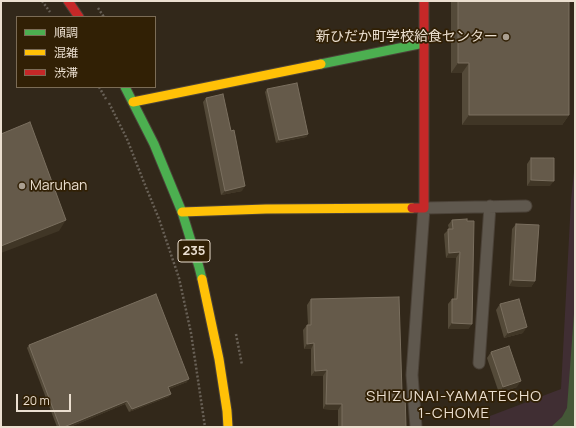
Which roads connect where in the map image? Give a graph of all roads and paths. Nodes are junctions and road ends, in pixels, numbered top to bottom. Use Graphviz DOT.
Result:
graph roads {
  1 [pos="42,1"];
  2 [pos="68,1"];
  3 [pos="424,1"];
  4 [pos="52,15"];
  5 [pos="78,16"];
  6 [pos="424,44"];
  7 [pos="101,88"];
  8 [pos="126,88"];
  9 [pos="133,102"];
  10 [pos="490,206"];
  11 [pos="526,206"];
  12 [pos="424,208"];
  13 [pos="182,212"];
  14 [pos="479,363"];
  15 [pos="205,427"];
  16 [pos="228,427"];
  17 [pos="416,427"];
  1 -- 4 [label="path"];
  2 -- 5 [label="main road"];
  3 -- 6 [label="main road"];
  6 -- 9 [label="main road"];
  6 -- 12 [label="main road"];
  7 -- 15 [label="path"];
  8 -- 9 [label="main road, 235"];
  9 -- 13 [label="main road, 235"];
  10 -- 11 [label="lane"];
  10 -- 12 [label="lane"];
  10 -- 14 [label="lane"];
  12 -- 13 [label="main road"];
  12 -- 17 [label="lane"];
  13 -- 16 [label="main road, 235"];
}
